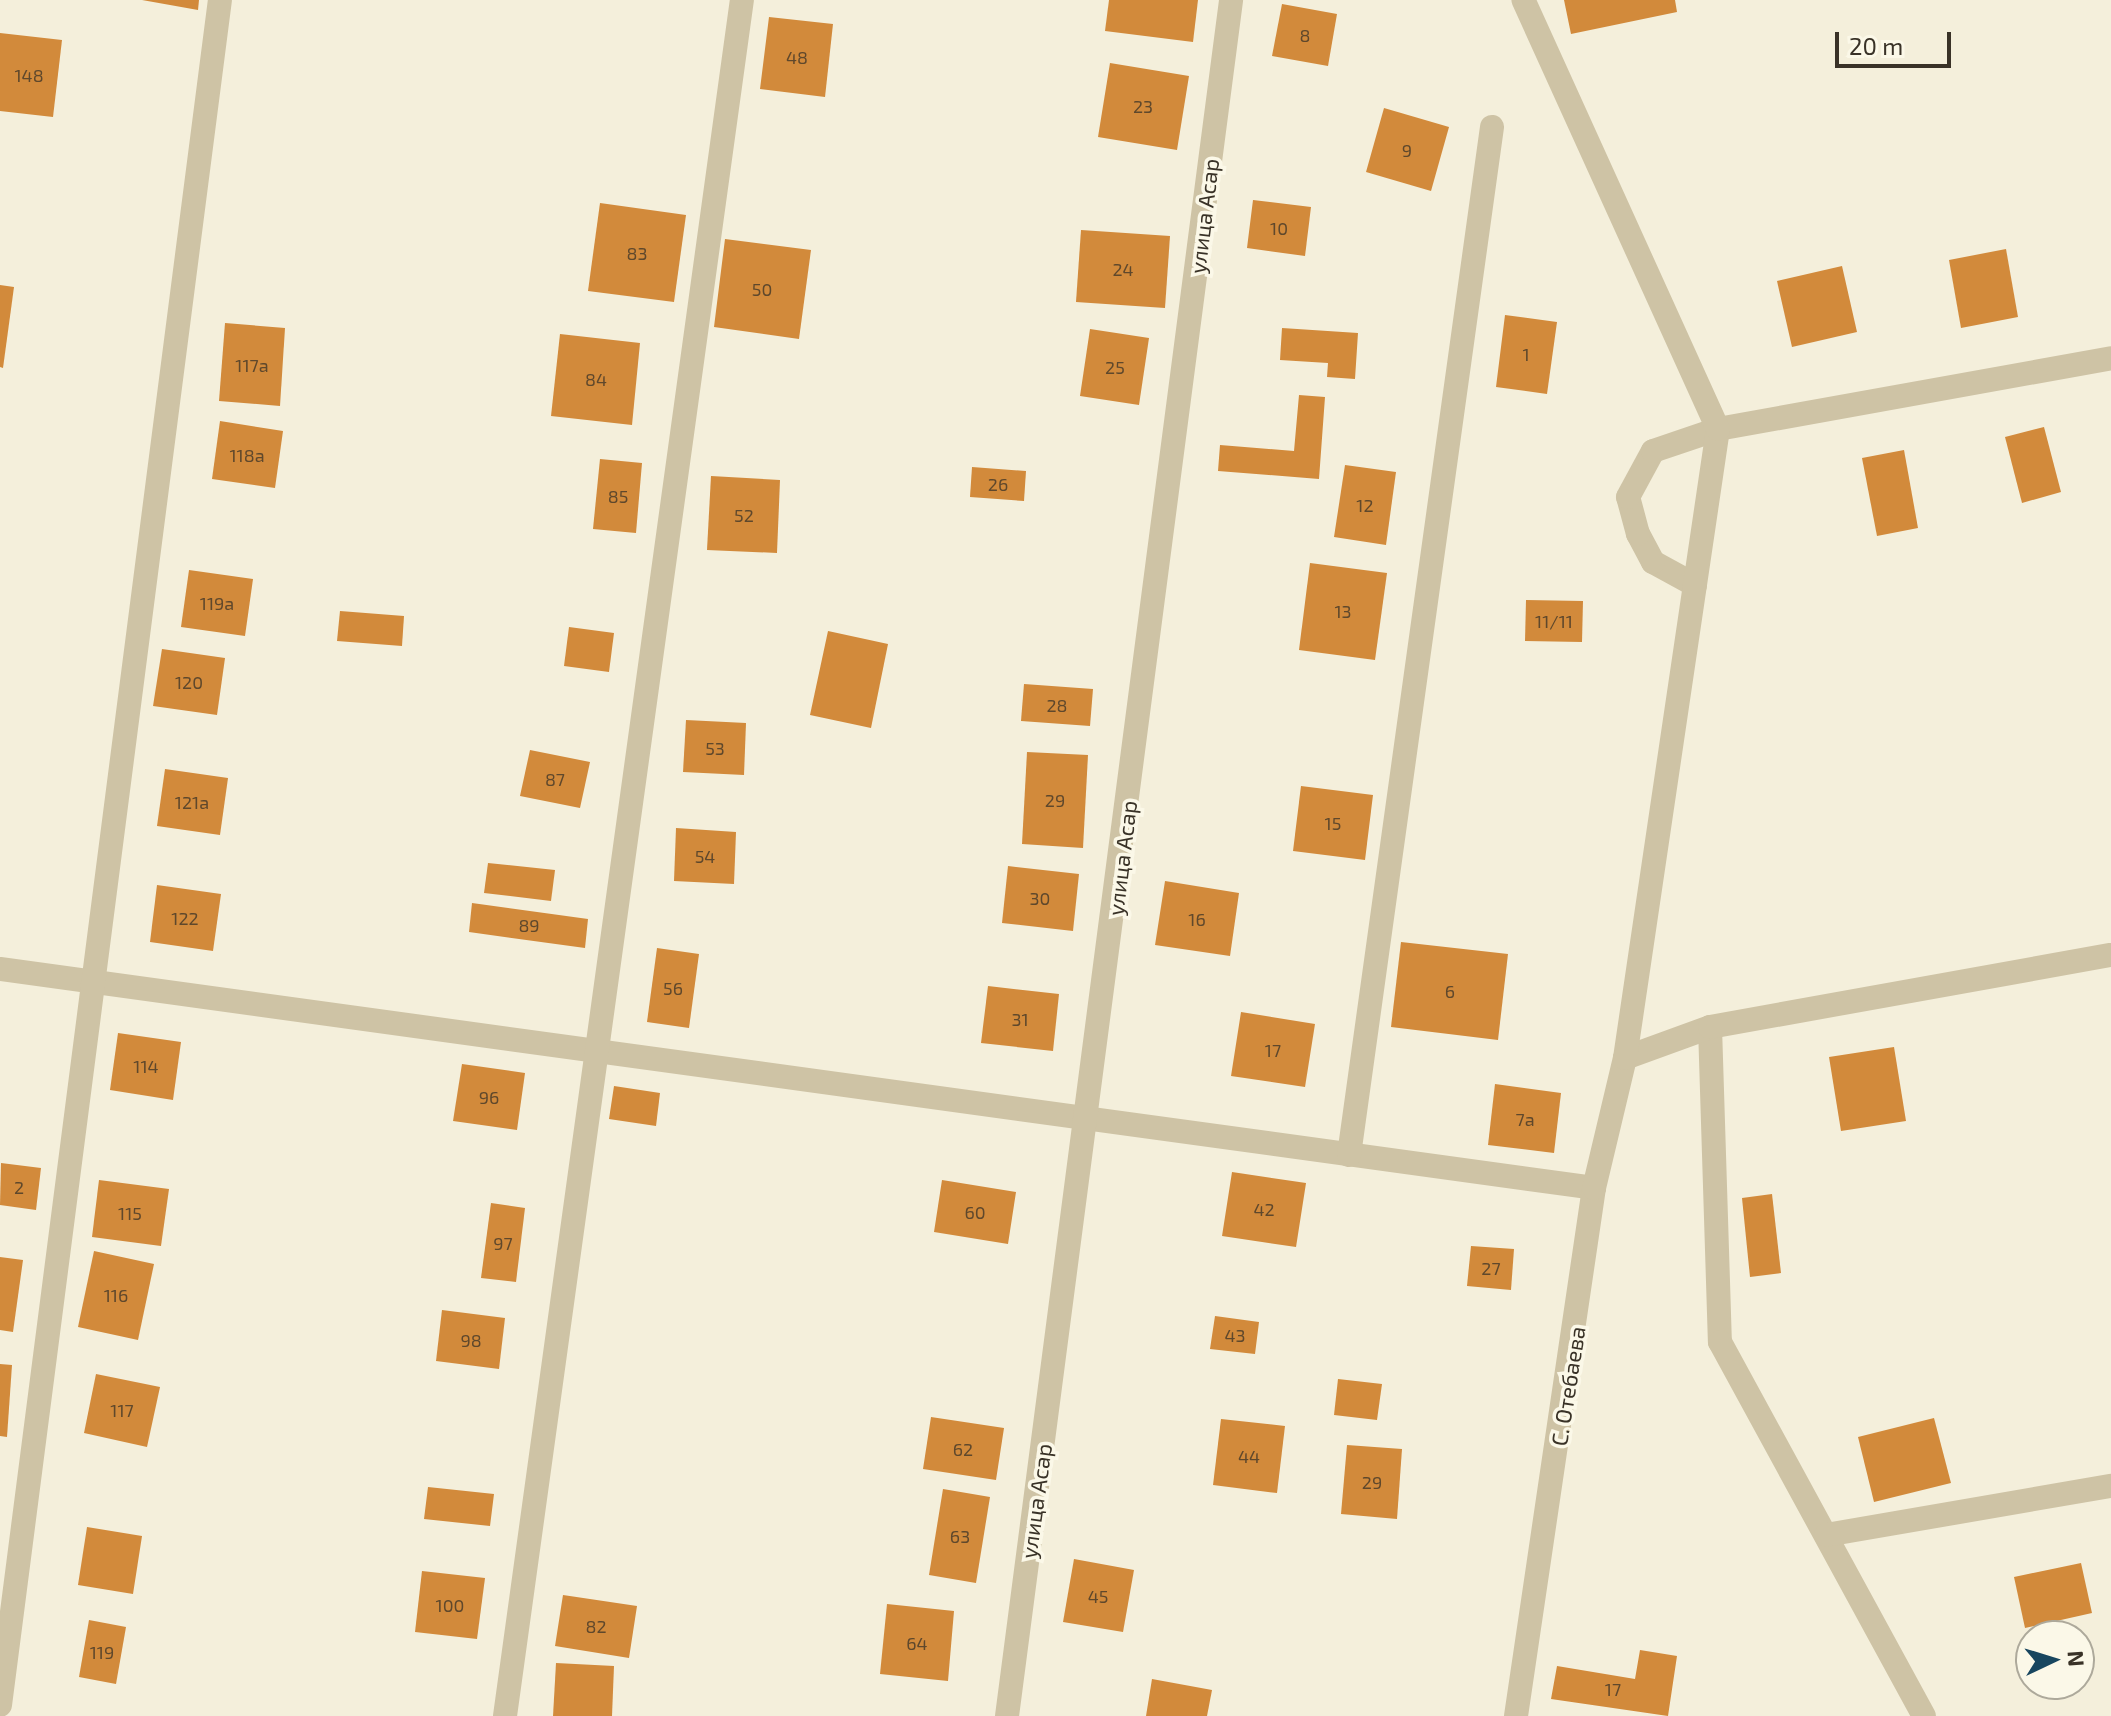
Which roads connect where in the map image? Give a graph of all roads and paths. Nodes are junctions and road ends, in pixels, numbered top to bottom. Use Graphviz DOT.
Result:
graph roads {
  1 [pos="220,0"];
  2 [pos="742,0"];
  3 [pos="1231,0"];
  4 [pos="1523,0"];
  5 [pos="1492,127"];
  6 [pos="2111,358"];
  7 [pos="1718,429"];
  8 [pos="1695,585"];
  9 [pos="2111,955"];
  10 [pos="0,969"];
  11 [pos="95,982"];
  12 [pos="1710,1027"];
  13 [pos="596,1051"];
  14 [pos="1625,1058"];
  15 [pos="1089,1118"];
  16 [pos="1349,1155"];
  17 [pos="1594,1188"];
  18 [pos="2111,1486"];
  19 [pos="1826,1535"];
  20 [pos="0,1705"];
  21 [pos="505,1716"];
  22 [pos="1007,1716"];
  23 [pos="1516,1716"];
  24 [pos="1924,1716"];
  1 -- 11 [label="street"];
  2 -- 13 [label="street"];
  3 -- 15 [label="street, улица Асар"];
  4 -- 7 [label="street"];
  5 -- 16 [label="street"];
  6 -- 7 [label="street"];
  7 -- 8 [label="street, С. Отебаева"];
  7 -- 8 [label="street"];
  8 -- 14 [label="street, С. Отебаева"];
  9 -- 12 [label="street"];
  10 -- 11 [label="street"];
  11 -- 13 [label="street"];
  11 -- 20 [label="street"];
  12 -- 14 [label="street"];
  12 -- 19 [label="street"];
  13 -- 15 [label="street"];
  13 -- 21 [label="street"];
  14 -- 17 [label="street, С. Отебаева"];
  15 -- 16 [label="street"];
  15 -- 22 [label="street, улица Асар"];
  16 -- 17 [label="street"];
  17 -- 23 [label="street, С. Отебаева"];
  18 -- 19 [label="street"];
  19 -- 24 [label="street"];
}
